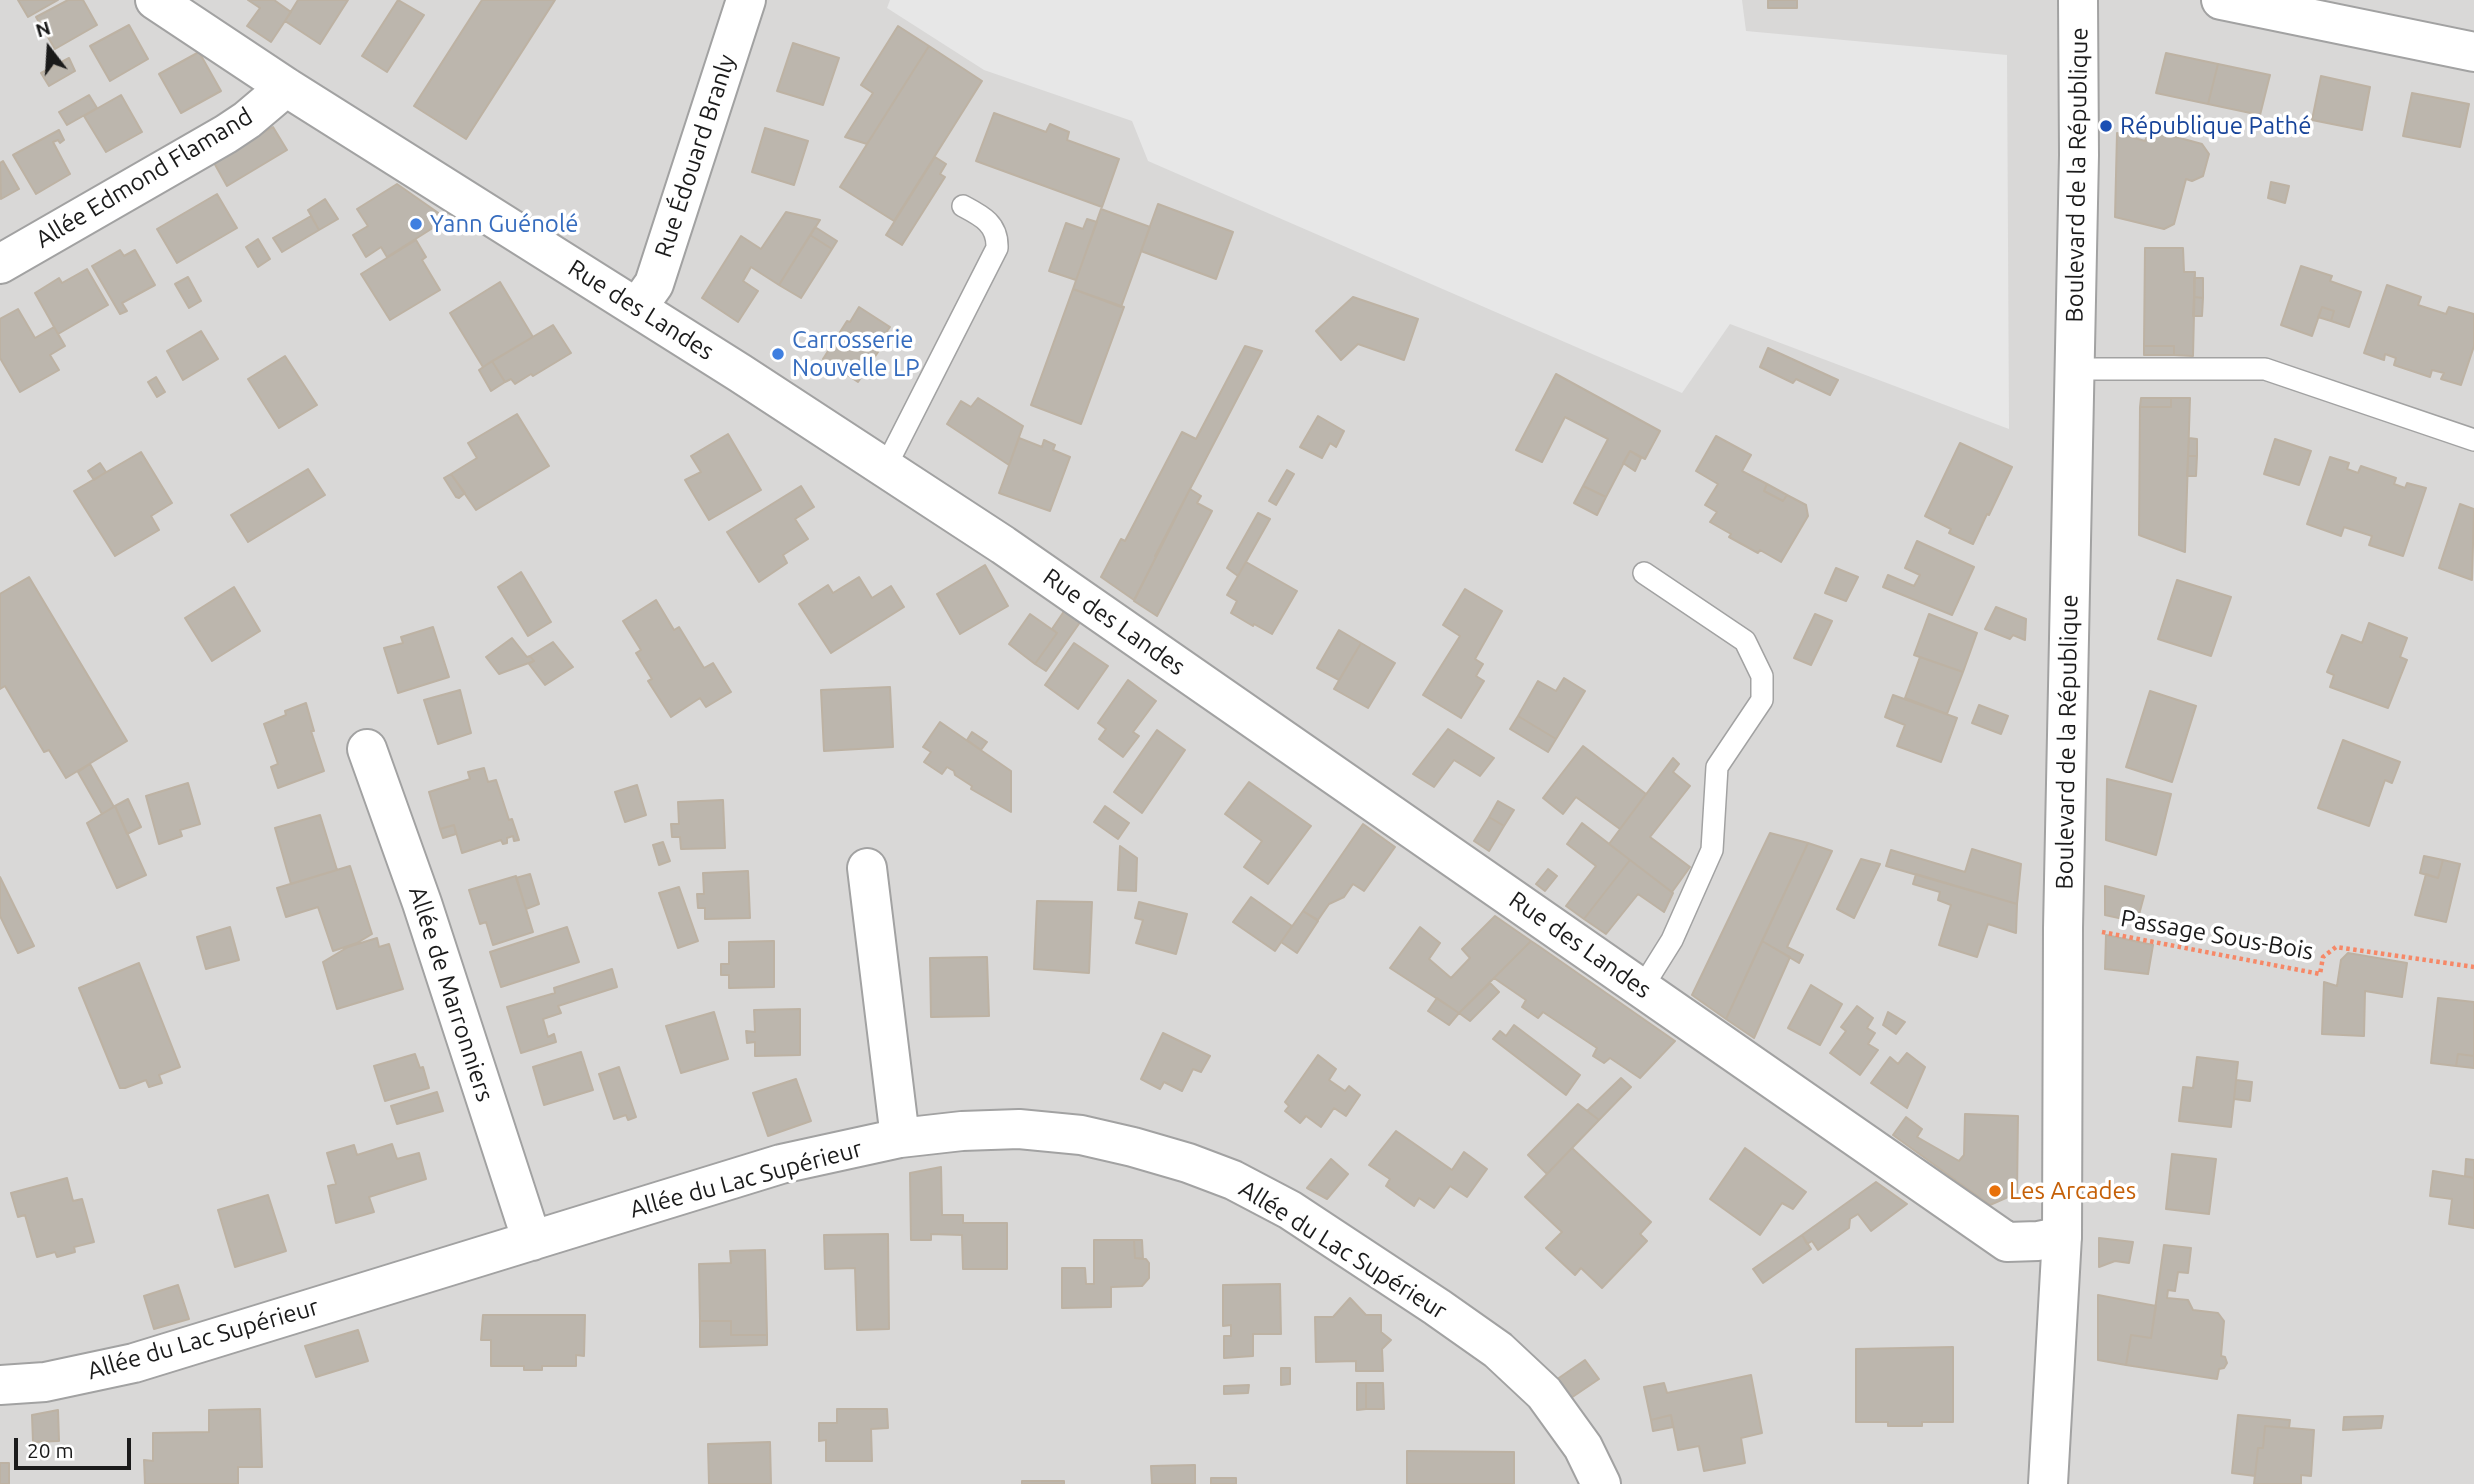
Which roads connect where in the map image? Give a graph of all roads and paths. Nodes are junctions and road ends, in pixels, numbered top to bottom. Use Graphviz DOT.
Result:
graph roads {
  1 [pos="155,0"];
  2 [pos="746,0"];
  3 [pos="2078,0"];
  4 [pos="2221,0"];
  5 [pos="2474,52"];
  6 [pos="286,87"];
  7 [pos="963,206"];
  8 [pos="0,264"];
  9 [pos="637,307"];
  10 [pos="2074,369"];
  11 [pos="2474,440"];
  12 [pos="885,468"];
  13 [pos="1644,573"];
  14 [pos="367,749"];
  15 [pos="867,868"];
  16 [pos="2063,928"];
  17 [pos="2474,967"];
  18 [pos="1642,988"];
  19 [pos="900,1138"];
  20 [pos="2062,1236"];
  21 [pos="532,1241"];
  22 [pos="0,1385"];
  23 [pos="1601,1484"];
  24 [pos="2048,1484"];
  1 -- 6 [label="street, Rue des Landes"];
  2 -- 9 [label="street, Rue Édouard Branly"];
  3 -- 10 [label="street, Boulevard de la République"];
  4 -- 5 [label="street"];
  6 -- 8 [label="street, Allée Edmond Flamand"];
  6 -- 9 [label="street, Rue des Landes"];
  7 -- 12 [label="lane"];
  9 -- 12 [label="street, Rue des Landes"];
  10 -- 11 [label="lane"];
  10 -- 16 [label="street, Boulevard de la République"];
  12 -- 18 [label="street, Rue des Landes"];
  13 -- 18 [label="lane"];
  14 -- 21 [label="street, Allée de Marronniers"];
  15 -- 19 [label="street"];
  16 -- 17 [label="path, Passage Sous-Bois"];
  16 -- 20 [label="street, Boulevard de la République"];
  18 -- 20 [label="street, Rue des Landes"];
  19 -- 21 [label="street, Allée du Lac Supérieur"];
  19 -- 23 [label="street, Allée du Lac Supérieur"];
  20 -- 24 [label="street, Boulevard de la République"];
  21 -- 22 [label="street, Allée du Lac Supérieur"];
}
